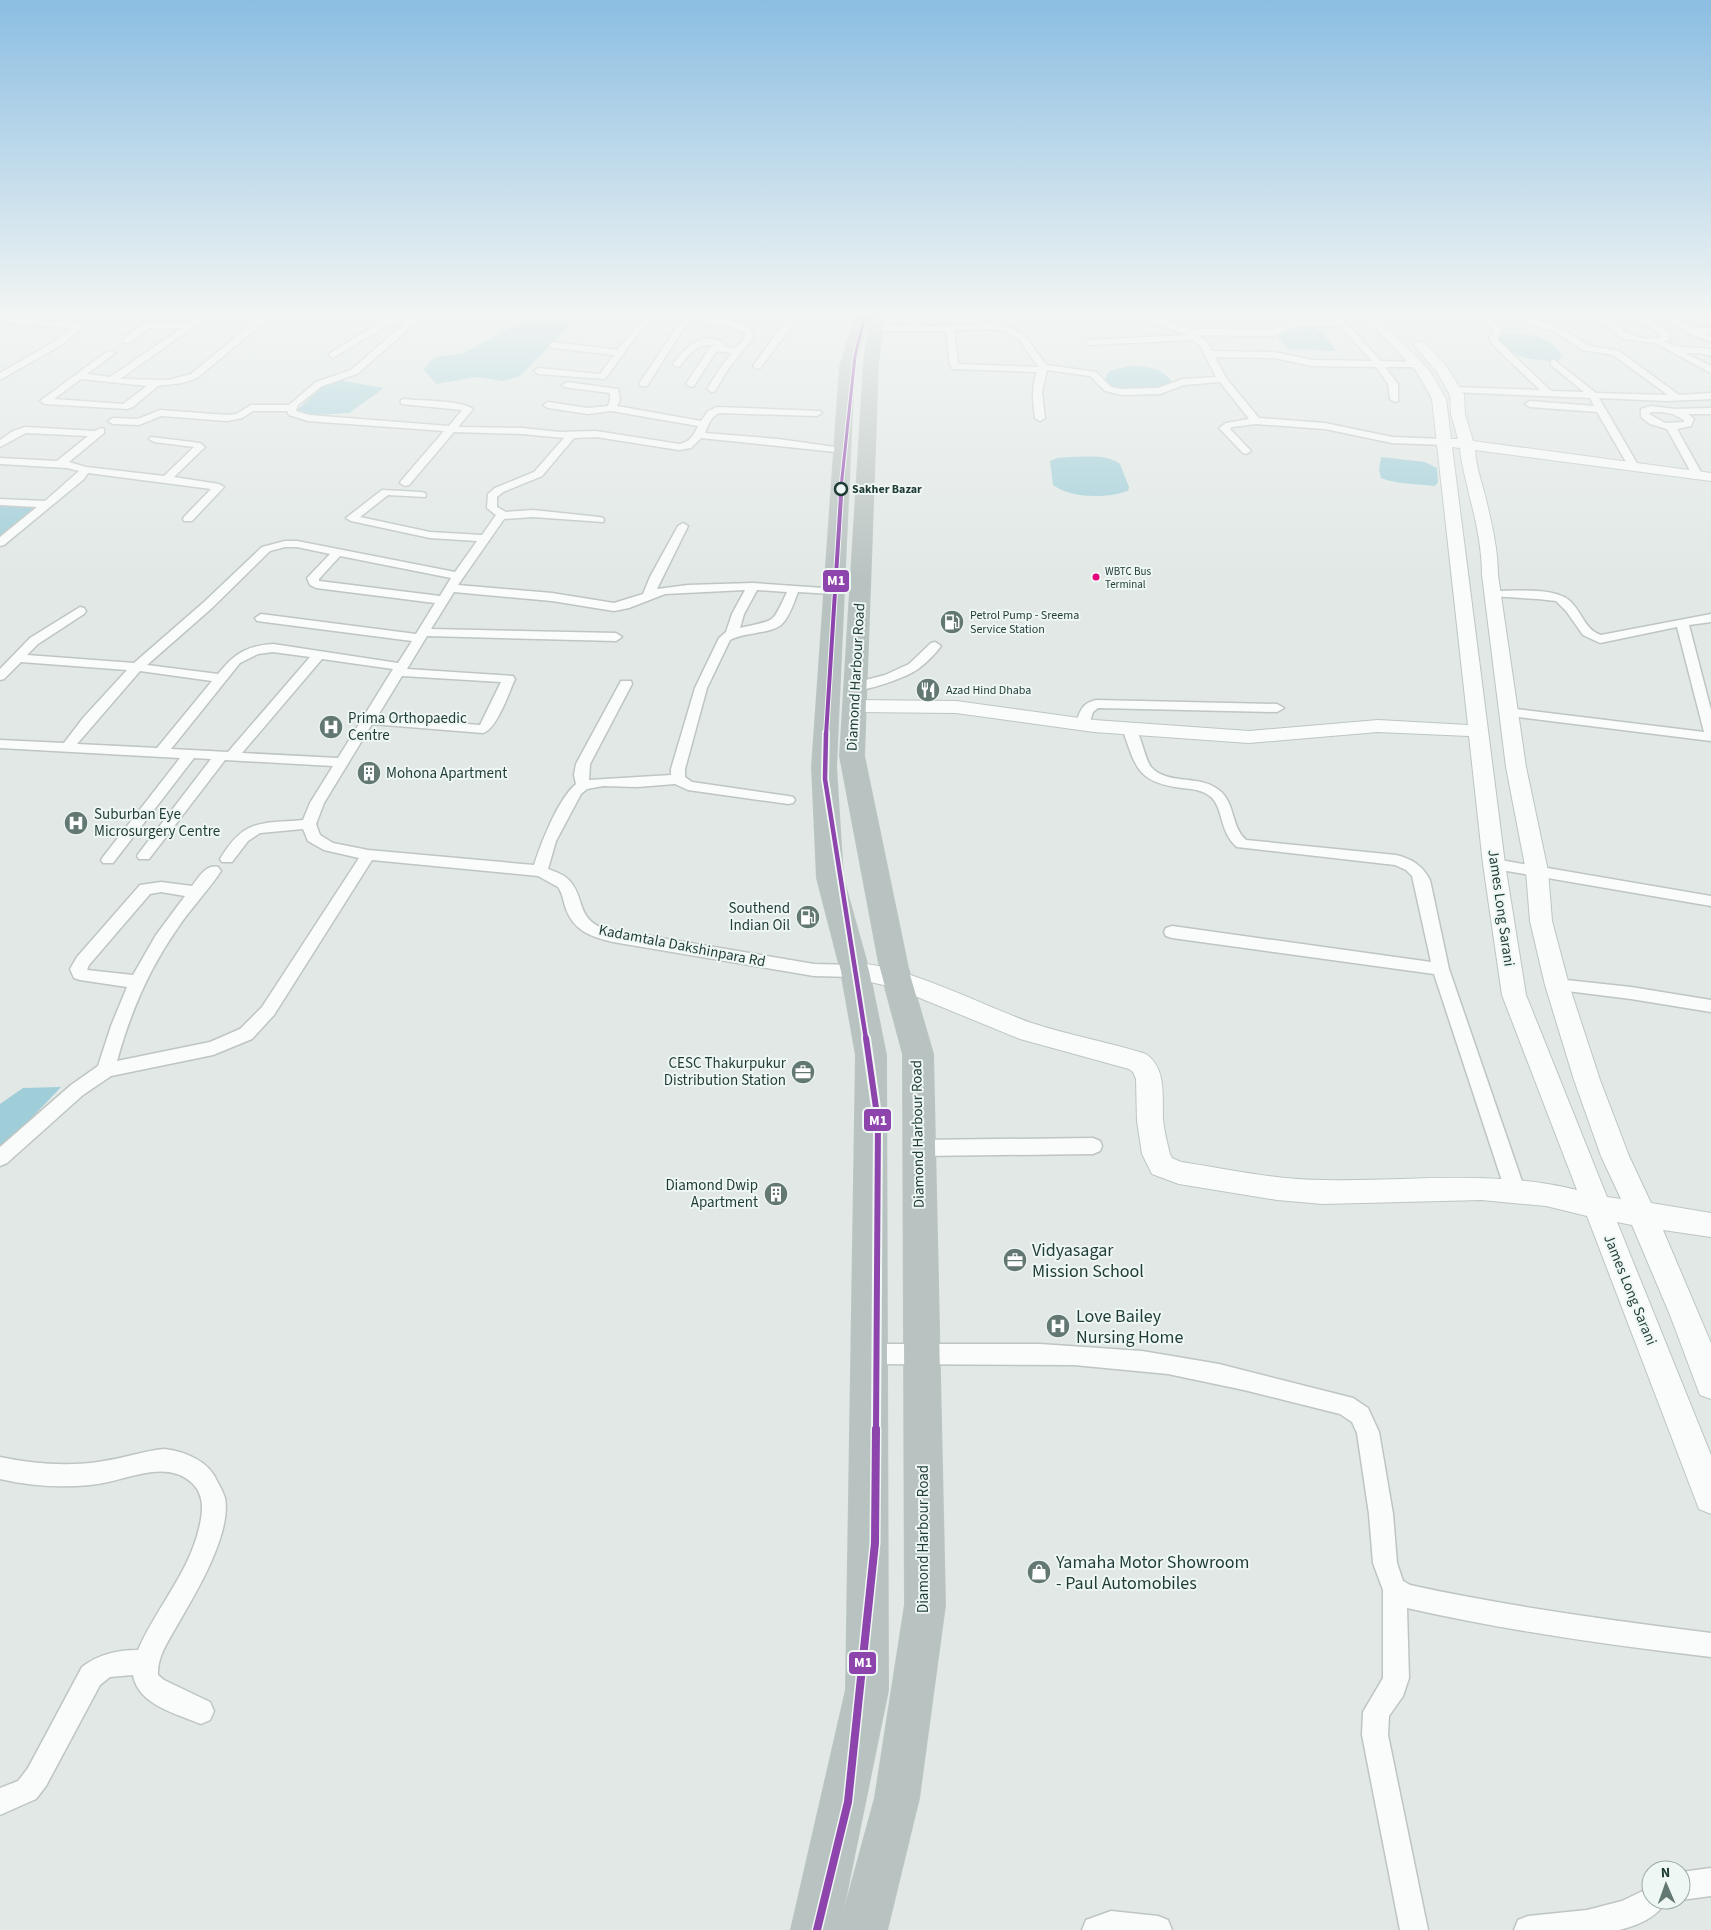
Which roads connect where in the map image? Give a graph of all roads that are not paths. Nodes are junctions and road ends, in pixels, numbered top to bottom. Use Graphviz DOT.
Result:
graph roads {
  1 [pos="46,401"];
  2 [pos="135,401"];
  3 [pos="300,401"];
  4 [pos="613,401"];
  5 [pos="845,401"];
  6 [pos="866,401"];
  7 [pos="1038,401"];
  8 [pos="1240,401"];
  9 [pos="1439,401"];
  10 [pos="1457,401"];
  11 [pos="1596,401"];
  12 [pos="1656,401"];
  13 [pos="404,402"];
  14 [pos="1517,404"];
  15 [pos="548,405"];
  16 [pos="124,407"];
  17 [pos="292,408"];
  18 [pos="611,408"];
  19 [pos="1600,409"];
  20 [pos="1662,409"];
  21 [pos="593,411"];
  22 [pos="1674,411"];
  23 [pos="1711,412"];
  24 [pos="817,413"];
  25 [pos="1040,418"];
  26 [pos="1256,420"];
  27 [pos="113,421"];
  28 [pos="703,424"];
  29 [pos="1670,426"];
  30 [pos="450,429"];
  31 [pos="97,434"];
  32 [pos="576,434"];
  33 [pos="700,435"];
  34 [pos="154,439"];
  35 [pos="1444,442"];
  36 [pos="0,444"];
  37 [pos="1467,445"];
  38 [pos="1246,450"];
  39 [pos="842,451"];
  40 [pos="0,461"];
  41 [pos="59,465"];
  42 [pos="1632,465"];
  43 [pos="84,470"];
  44 [pos="1704,476"];
  45 [pos="166,479"];
  46 [pos="406,484"];
  47 [pos="421,496"];
  48 [pos="0,502"];
  49 [pos="47,504"];
  50 [pos="852,512"];
  51 [pos="503,515"];
  52 [pos="188,519"];
  53 [pos="598,520"];
  54 [pos="683,526"];
  55 [pos="485,538"];
  56 [pos="0,543"];
  57 [pos="338,552"];
  58 [pos="458,576"];
  59 [pos="1460,580"];
  60 [pos="752,586"];
  61 [pos="451,588"];
  62 [pos="794,588"];
  63 [pos="1493,590"];
  64 [pos="834,591"];
  65 [pos="649,596"];
  66 [pos="443,600"];
  67 [pos="80,610"];
  68 [pos="260,618"];
  69 [pos="1711,618"];
  70 [pos="1682,622"];
  71 [pos="732,632"];
  72 [pos="422,635"];
  73 [pos="616,637"];
  74 [pos="934,646"];
  75 [pos="319,655"];
  76 [pos="16,658"];
  77 [pos="137,667"];
  78 [pos="400,670"];
  79 [pos="0,676"];
  80 [pos="222,678"];
  81 [pos="1697,678"];
  82 [pos="1711,679"];
  83 [pos="626,684"];
  84 [pos="855,696"];
  85 [pos="1277,708"];
  86 [pos="1508,712"];
  87 [pos="369,720"];
  88 [pos="1083,725"];
  89 [pos="1129,728"];
  90 [pos="1478,731"];
  91 [pos="1711,732"];
  92 [pos="7,745"];
  93 [pos="67,748"];
  94 [pos="160,753"];
  95 [pos="190,754"];
  96 [pos="0,756"];
  97 [pos="226,756"];
  98 [pos="342,762"];
  99 [pos="678,779"];
  100 [pos="583,785"];
  101 [pos="788,800"];
  102 [pos="309,824"];
  103 [pos="368,855"];
  104 [pos="144,856"];
  105 [pos="227,859"];
  106 [pos="108,860"];
  107 [pos="1494,864"];
  108 [pos="213,871"];
  109 [pos="540,871"];
  110 [pos="1536,871"];
  111 [pos="196,892"];
  112 [pos="1711,901"];
  113 [pos="1172,932"];
  114 [pos="1441,969"];
  115 [pos="855,971"];
  116 [pos="898,979"];
  117 [pos="137,982"];
  118 [pos="1557,985"];
  119 [pos="1711,1006"];
  120 [pos="106,1070"];
  121 [pos="1093,1146"];
  122 [pos="919,1148"];
  123 [pos="0,1158"];
  124 [pos="1514,1190"];
  125 [pos="1597,1207"];
  126 [pos="1642,1214"];
  127 [pos="1711,1225"];
  128 [pos="869,1354"];
  129 [pos="921,1355"];
  130 [pos="1711,1384"];
  131 [pos="0,1468"];
  132 [pos="1711,1497"];
  133 [pos="1395,1589"];
  134 [pos="1711,1645"];
  135 [pos="146,1663"];
  136 [pos="200,1711"];
  137 [pos="0,1802"];
  138 [pos="1711,1882"];
  139 [pos="1691,1884"];
  140 [pos="1641,1906"];
  141 [pos="815,1930"];
  142 [pos="863,1930"];
  143 [pos="1096,1930"];
  144 [pos="1158,1930"];
  145 [pos="1414,1930"];
  146 [pos="1528,1930"];
  1 -- 16 [label="street"];
  2 -- 16 [label="street"];
  3 -- 17 [label="street"];
  4 -- 18 [label="street"];
  5 -- 39 [label="highway, Diamond Harbour Road"];
  6 -- 50 [label="highway, Diamond Harbour Road"];
  7 -- 25 [label="street"];
  8 -- 26 [label="street"];
  9 -- 35 [label="main road, James Long Sarani"];
  10 -- 37 [label="main road"];
  11 -- 19 [label="street"];
  12 -- 20 [label="street"];
  13 -- 30 [label="street"];
  14 -- 19 [label="street"];
  15 -- 21 [label="street"];
  16 -- 27 [label="street"];
  17 -- 27 [label="street"];
  17 -- 30 [label="street"];
  18 -- 21 [label="street"];
  18 -- 28 [label="street"];
  19 -- 42 [label="street"];
  20 -- 22 [label="street"];
  20 -- 29 [label="street"];
  21 -- 32 [label="street"];
  22 -- 23 [label="street"];
  22 -- 29 [label="street"];
  24 -- 28 [label="street"];
  26 -- 35 [label="street"];
  26 -- 38 [label="street"];
  27 -- 31 [label="street"];
  28 -- 33 [label="street"];
  29 -- 44 [label="street"];
  30 -- 32 [label="street"];
  30 -- 46 [label="street"];
  31 -- 36 [label="street"];
  31 -- 41 [label="street"];
  32 -- 33 [label="street"];
  32 -- 51 [label="street"];
  33 -- 39 [label="street"];
  34 -- 45 [label="street"];
  35 -- 37 [label="main road"];
  35 -- 59 [label="main road, James Long Sarani"];
  37 -- 42 [label="main road"];
  37 -- 63 [label="main road"];
  39 -- 50 [label="highway, Diamond Harbour Road"];
  40 -- 41 [label="street"];
  41 -- 43 [label="street"];
  42 -- 44 [label="main road"];
  43 -- 45 [label="street"];
  43 -- 49 [label="street"];
  45 -- 52 [label="street"];
  47 -- 55 [label="street"];
  48 -- 49 [label="street"];
  49 -- 56 [label="street"];
  50 -- 64 [label="highway, Diamond Harbour Road"];
  50 -- 84 [label="highway, Diamond Harbour Road"];
  51 -- 53 [label="street"];
  51 -- 55 [label="street"];
  54 -- 65 [label="street"];
  55 -- 58 [label="street"];
  57 -- 58 [label="street"];
  57 -- 66 [label="street"];
  57 -- 77 [label="street"];
  58 -- 61 [label="street"];
  59 -- 63 [label="main road"];
  59 -- 90 [label="main road, James Long Sarani"];
  60 -- 62 [label="street"];
  60 -- 65 [label="street"];
  60 -- 71 [label="street"];
  61 -- 65 [label="street"];
  61 -- 66 [label="street"];
  62 -- 64 [label="street"];
  62 -- 71 [label="street"];
  63 -- 70 [label="street"];
  63 -- 86 [label="main road"];
  64 -- 115 [label="highway, Diamond Harbour Road"];
  66 -- 72 [label="street"];
  67 -- 76 [label="street"];
  68 -- 72 [label="street"];
  69 -- 70 [label="street"];
  70 -- 81 [label="street"];
  71 -- 99 [label="street"];
  72 -- 73 [label="street"];
  72 -- 78 [label="street"];
  74 -- 84 [label="street"];
  75 -- 78 [label="street"];
  75 -- 80 [label="street"];
  75 -- 97 [label="street"];
  76 -- 77 [label="street"];
  76 -- 79 [label="street"];
  77 -- 80 [label="street"];
  77 -- 93 [label="street"];
  78 -- 87 [label="street"];
  78 -- 87 [label="street"];
  80 -- 94 [label="street"];
  81 -- 82 [label="street"];
  81 -- 91 [label="street"];
  83 -- 100 [label="street"];
  84 -- 88 [label="main road"];
  84 -- 116 [label="highway, Diamond Harbour Road"];
  85 -- 88 [label="street"];
  86 -- 91 [label="street"];
  86 -- 110 [label="main road"];
  87 -- 98 [label="street"];
  88 -- 89 [label="main road"];
  89 -- 90 [label="main road"];
  89 -- 114 [label="street"];
  90 -- 107 [label="main road, James Long Sarani"];
  92 -- 93 [label="street"];
  92 -- 96 [label="street"];
  93 -- 94 [label="street"];
  94 -- 95 [label="street"];
  95 -- 97 [label="street"];
  95 -- 106 [label="street"];
  97 -- 98 [label="street"];
  97 -- 104 [label="street"];
  98 -- 102 [label="street"];
  99 -- 100 [label="street"];
  99 -- 101 [label="street"];
  100 -- 109 [label="street"];
  102 -- 103 [label="street"];
  102 -- 105 [label="street"];
  103 -- 109 [label="street"];
  103 -- 120 [label="street"];
  107 -- 110 [label="street"];
  107 -- 125 [label="main road, James Long Sarani"];
  108 -- 111 [label="street"];
  109 -- 115 [label="street, Kadamtala Dakshinpara Rd"];
  110 -- 112 [label="street"];
  110 -- 118 [label="main road"];
  111 -- 117 [label="street"];
  111 -- 117 [label="street"];
  113 -- 114 [label="street"];
  114 -- 124 [label="street"];
  115 -- 116 [label="main road"];
  115 -- 128 [label="highway, Diamond Harbour Road"];
  116 -- 122 [label="highway, Diamond Harbour Road"];
  116 -- 124 [label="main road"];
  117 -- 120 [label="street"];
  118 -- 119 [label="street"];
  118 -- 126 [label="main road"];
  120 -- 123 [label="street"];
  121 -- 122 [label="street"];
  122 -- 129 [label="highway, Diamond Harbour Road"];
  124 -- 125 [label="main road"];
  125 -- 126 [label="main road"];
  125 -- 132 [label="main road, James Long Sarani"];
  126 -- 127 [label="main road"];
  126 -- 130 [label="main road"];
  128 -- 129 [label="street"];
  128 -- 141 [label="highway, Diamond Harbour Road"];
  129 -- 133 [label="street"];
  129 -- 142 [label="highway, Diamond Harbour Road"];
  131 -- 135 [label="street"];
  133 -- 134 [label="street"];
  133 -- 145 [label="street"];
  135 -- 136 [label="street"];
  135 -- 137 [label="street"];
  138 -- 139 [label="street"];
  140 -- 146 [label="street"];
  143 -- 144 [label="street"];
}
